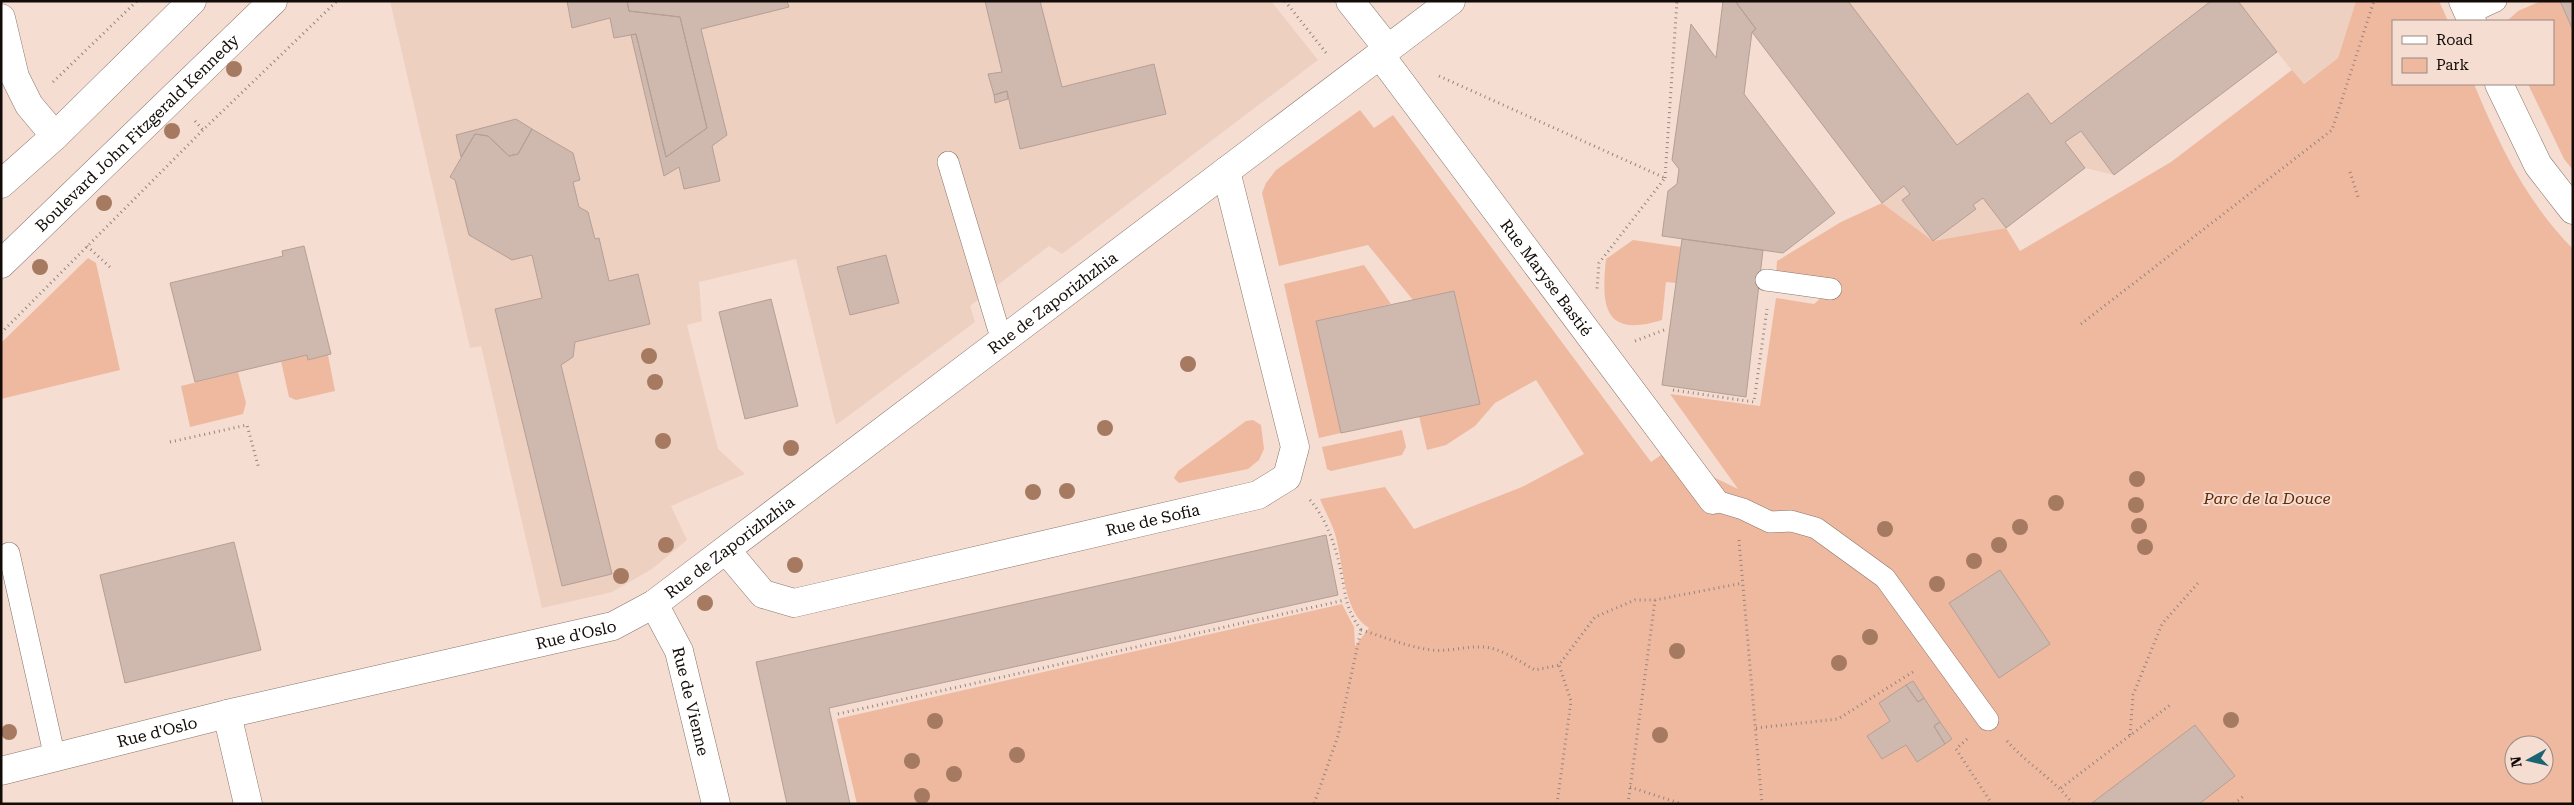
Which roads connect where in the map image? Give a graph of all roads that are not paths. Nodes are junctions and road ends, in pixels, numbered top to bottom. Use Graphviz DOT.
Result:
graph roads {
  1 [pos="192,1"];
  2 [pos="273,1"];
  3 [pos="1350,1"];
  4 [pos="1451,1"];
  5 [pos="2496,1"];
  6 [pos="2468,12"];
  7 [pos="1,18"];
  8 [pos="1384,52"];
  9 [pos="2499,85"];
  10 [pos="55,136"];
  11 [pos="948,162"];
  12 [pos="1226,171"];
  13 [pos="1,184"];
  14 [pos="2573,210"];
  15 [pos="1,264"];
  16 [pos="1766,280"];
  17 [pos="1831,289"];
  18 [pos="1002,341"];
  19 [pos="1713,500"];
  20 [pos="726,550"];
  21 [pos="9,552"];
  22 [pos="654,604"];
  23 [pos="227,714"];
  24 [pos="1988,720"];
  25 [pos="55,758"];
  26 [pos="1,771"];
  27 [pos="248,804"];
  28 [pos="716,804"];
  1 -- 10 [label="street"];
  2 -- 15 [label="street, Boulevard John Fitzgerald Kennedy"];
  3 -- 8 [label="street, Rue Maryse Bastié"];
  4 -- 8 [label="street, Rue de Zaporizhzhia"];
  5 -- 6 [label="lane"];
  7 -- 10 [label="street"];
  8 -- 12 [label="street, Rue de Zaporizhzhia"];
  8 -- 19 [label="street, Rue Maryse Bastié"];
  9 -- 14 [label="street"];
  10 -- 13 [label="street"];
  11 -- 18 [label="lane"];
  12 -- 18 [label="street, Rue de Zaporizhzhia"];
  12 -- 20 [label="street, Rue de Sofia"];
  16 -- 17 [label="lane"];
  18 -- 20 [label="street, Rue de Zaporizhzhia"];
  19 -- 24 [label="lane"];
  20 -- 22 [label="street, Rue de Zaporizhzhia"];
  21 -- 25 [label="lane"];
  22 -- 23 [label="street, Rue d'Oslo"];
  22 -- 28 [label="street, Rue de Vienne"];
  23 -- 25 [label="street, Rue d'Oslo"];
  23 -- 27 [label="street"];
  25 -- 26 [label="street, Rue d'Oslo"];
}
